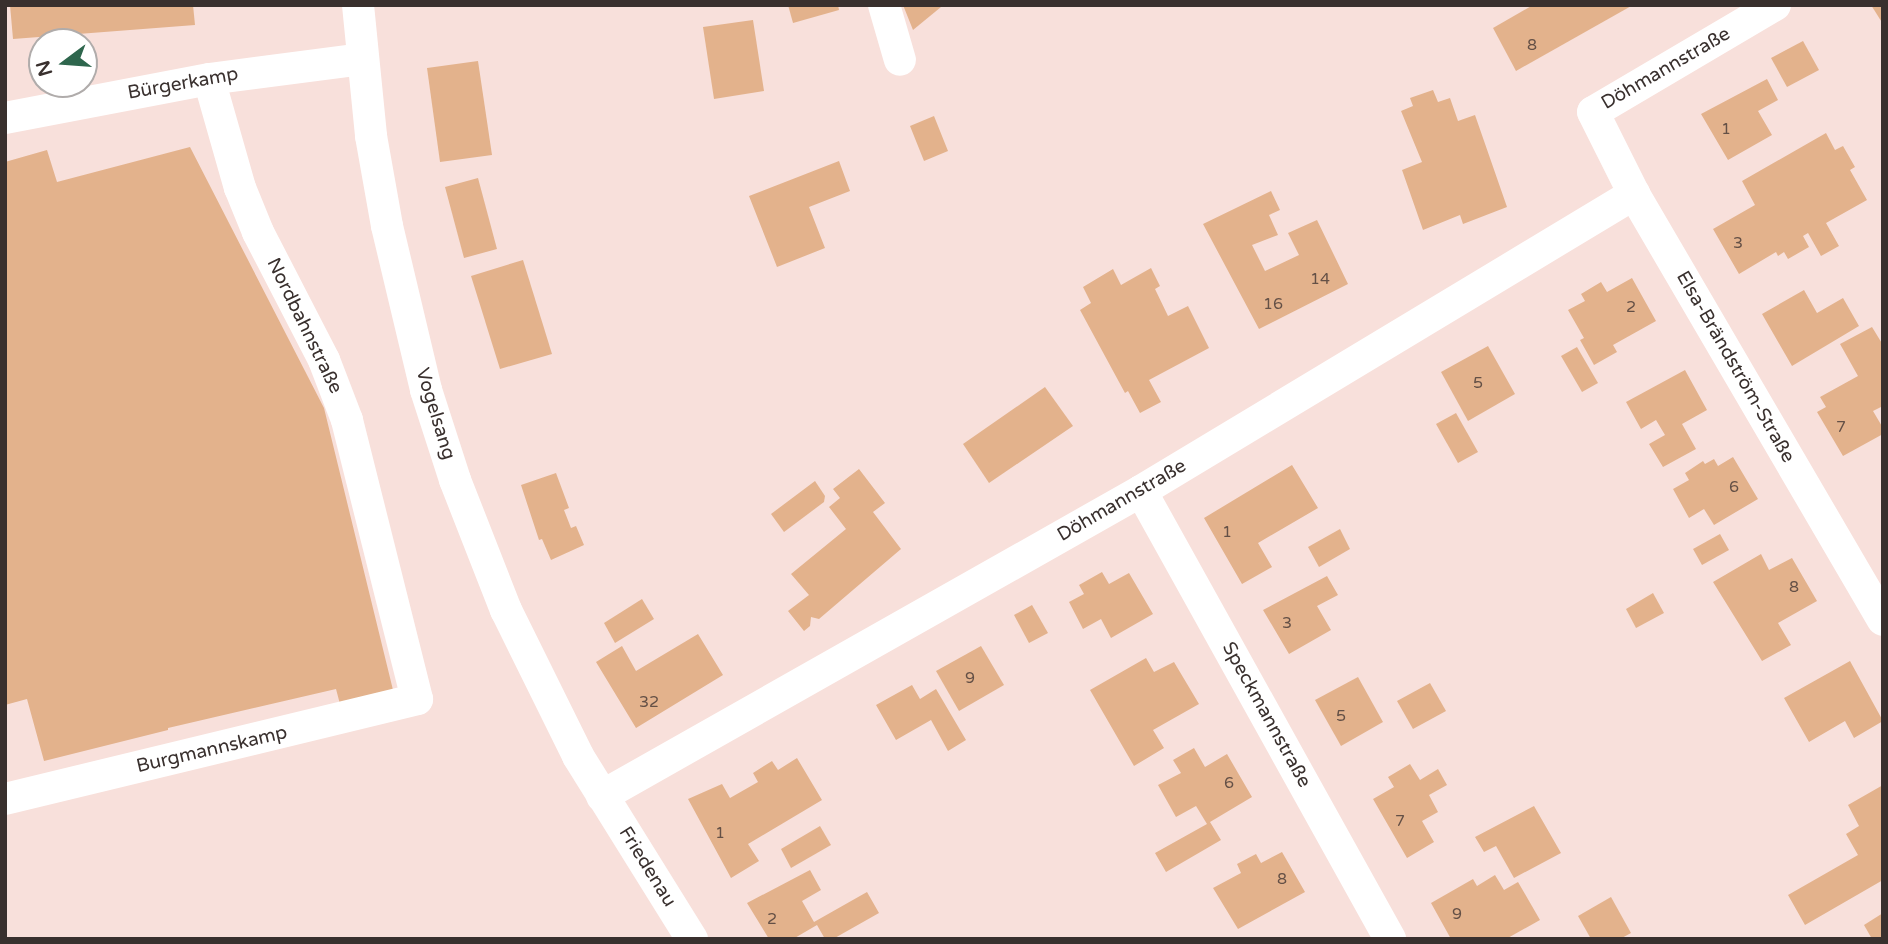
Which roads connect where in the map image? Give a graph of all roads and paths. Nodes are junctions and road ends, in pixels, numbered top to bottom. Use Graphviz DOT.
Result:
graph roads {
  1 [pos="358,5"];
  2 [pos="884,5"];
  3 [pos="1775,5"];
  4 [pos="362,59"];
  5 [pos="901,60"];
  6 [pos="209,79"];
  7 [pos="1593,112"];
  8 [pos="5,118"];
  9 [pos="1634,194"];
  10 [pos="1141,491"];
  11 [pos="1883,620"];
  12 [pos="417,699"];
  13 [pos="602,796"];
  14 [pos="5,799"];
  15 [pos="692,939"];
  16 [pos="1391,939"];
  1 -- 4 [label="street, Vogelsang"];
  2 -- 5 [label="street"];
  3 -- 7 [label="street, Döhmannstraße"];
  4 -- 6 [label="street, Bürgerkamp"];
  4 -- 13 [label="street, Vogelsang"];
  6 -- 8 [label="street, Bürgerkamp"];
  6 -- 12 [label="street, Nordbahnstraße"];
  7 -- 9 [label="street, Elsa-Brändström-Straße"];
  9 -- 10 [label="street, Döhmannstraße"];
  9 -- 11 [label="street, Elsa-Brändström-Straße"];
  10 -- 13 [label="street, Döhmannstraße"];
  10 -- 16 [label="street, Speckmannstraße"];
  12 -- 14 [label="street, Burgmannskamp"];
  13 -- 15 [label="street, Friedenau"];
}
